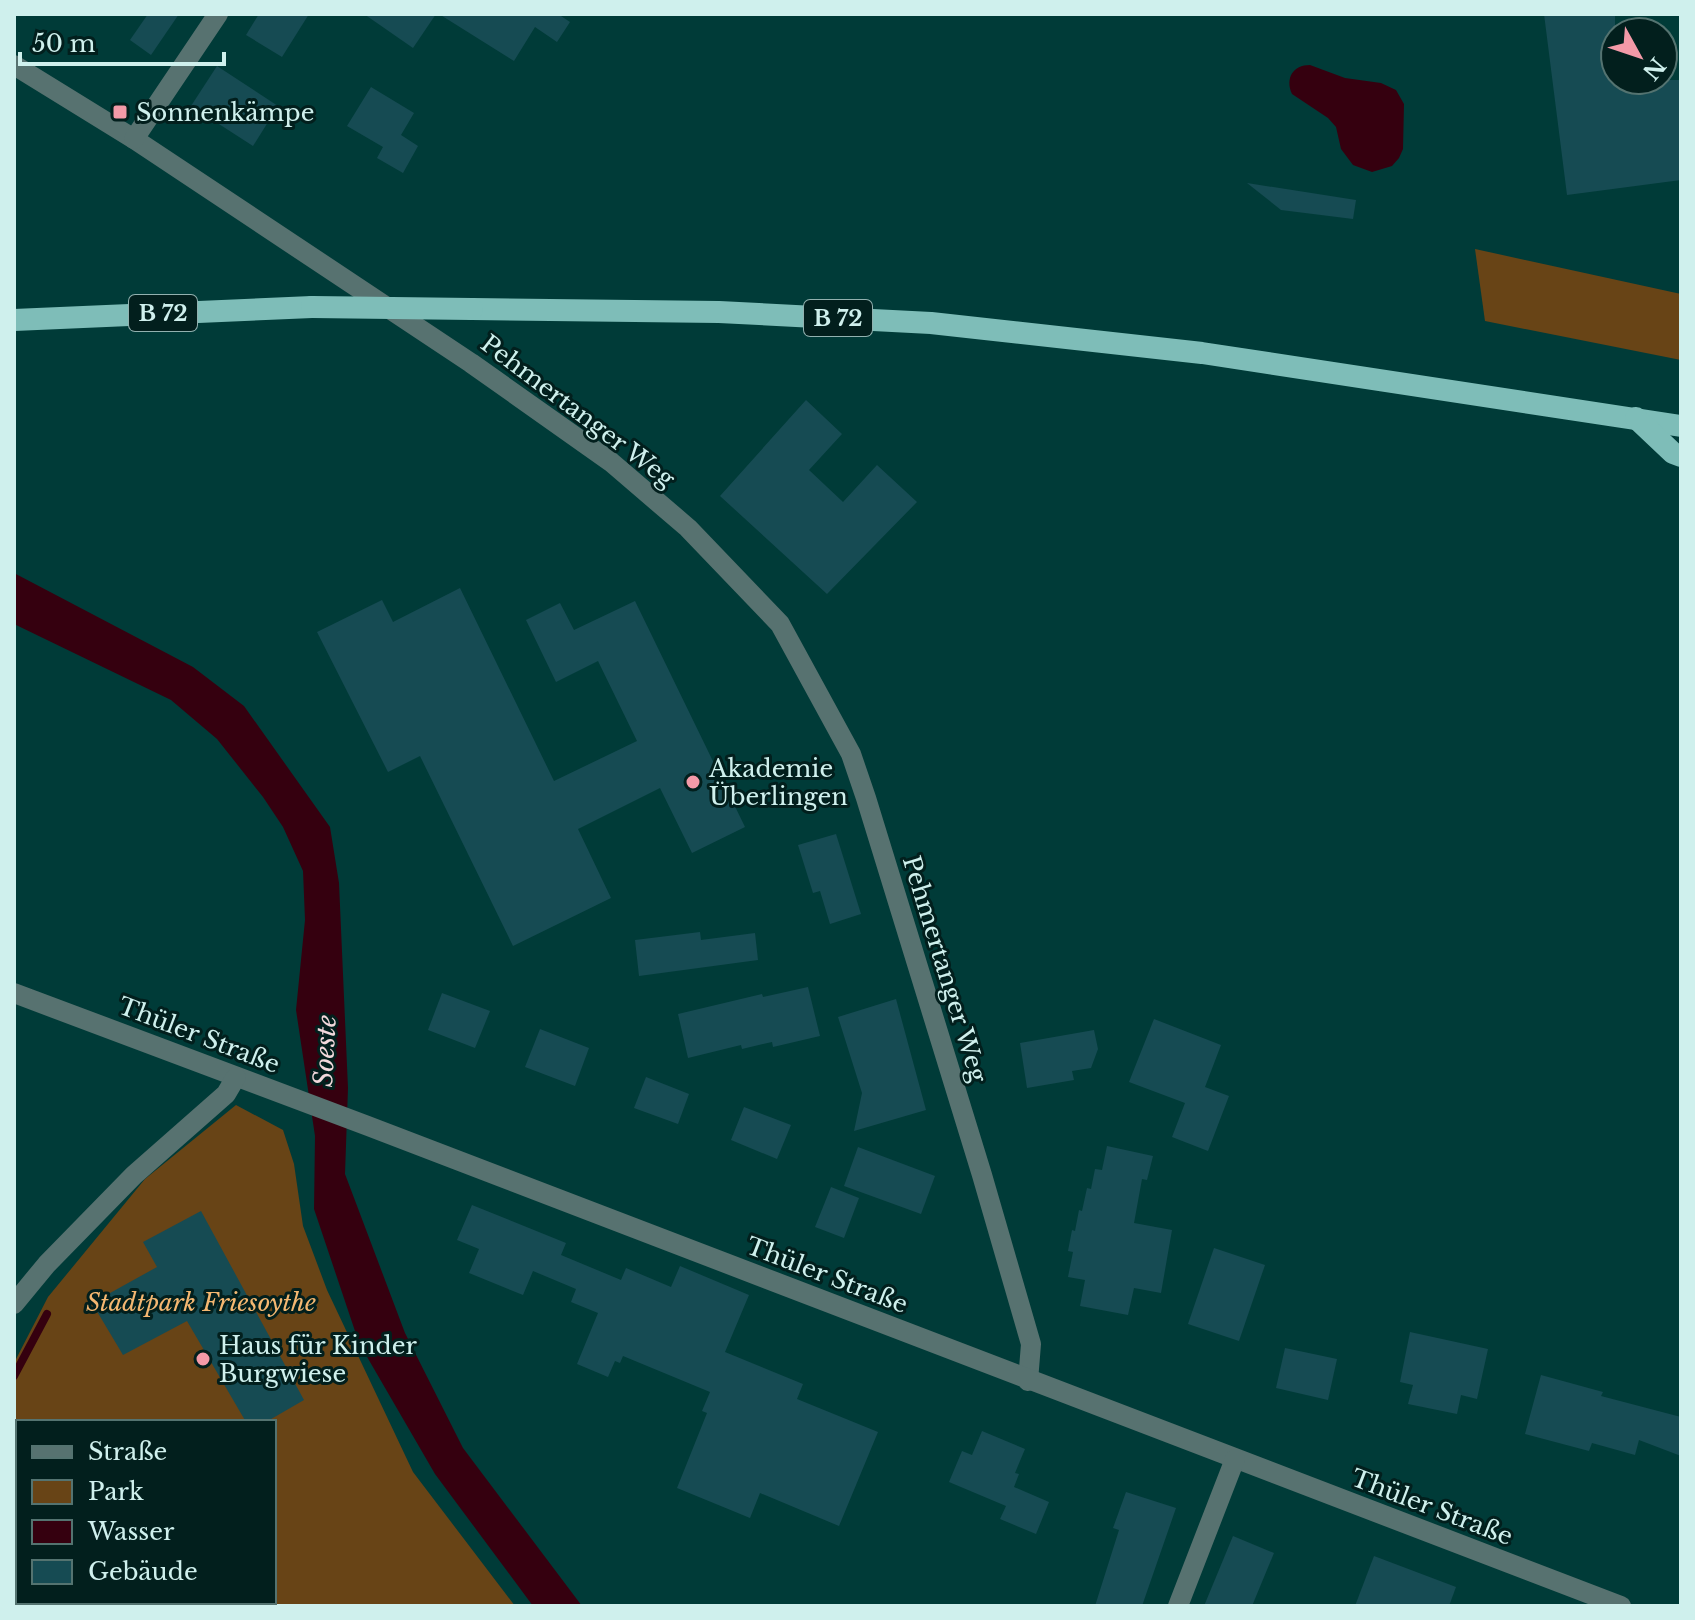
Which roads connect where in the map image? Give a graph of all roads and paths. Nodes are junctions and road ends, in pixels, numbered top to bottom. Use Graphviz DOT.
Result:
graph roads {
  1 [pos="218,14"];
  2 [pos="14,65"];
  3 [pos="134,139"];
  4 [pos="14,320"];
  5 [pos="1635,417"];
  6 [pos="1681,426"];
  7 [pos="1681,456"];
  8 [pos="14,993"];
  9 [pos="236,1077"];
  10 [pos="14,1304"];
  11 [pos="1028,1381"];
  12 [pos="1235,1459"];
  13 [pos="1178,1606"];
  14 [pos="1621,1606"];
  1 -- 3 [label="street"];
  2 -- 3 [label="street, Pehmertanger Weg"];
  3 -- 11 [label="street, Pehmertanger Weg"];
  4 -- 5 [label="highway, B 72, bridge"];
  5 -- 6 [label="highway, B 72"];
  5 -- 7 [label="highway"];
  8 -- 9 [label="street, Thüler Straße"];
  9 -- 10 [label="street"];
  9 -- 11 [label="street, Thüler Straße"];
  11 -- 12 [label="street, Thüler Straße"];
  12 -- 13 [label="street"];
  12 -- 14 [label="street, Thüler Straße"];
}
